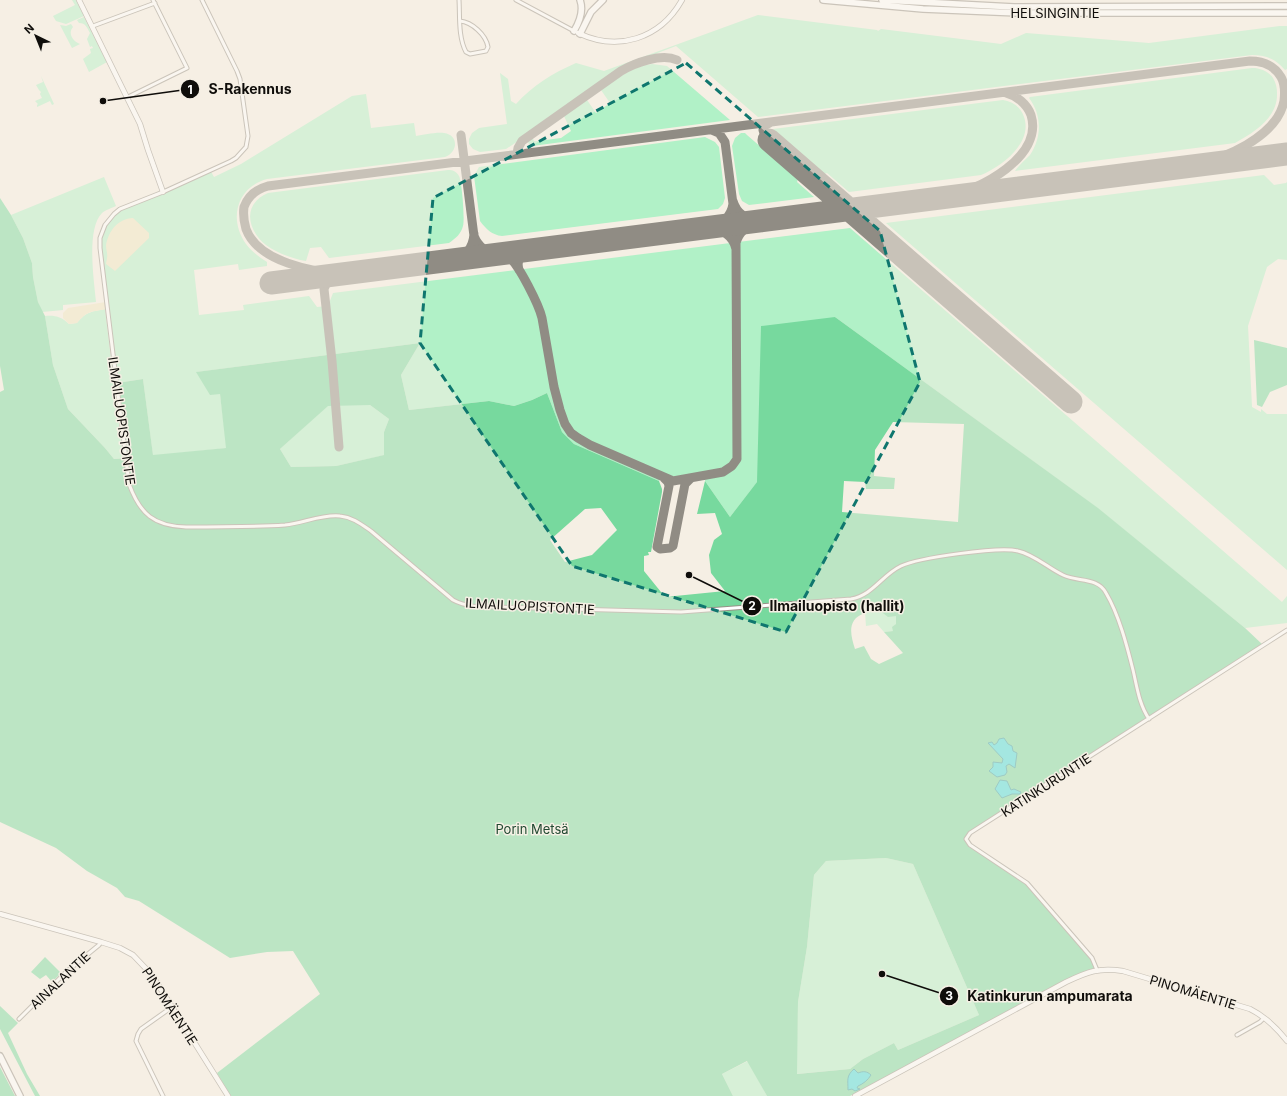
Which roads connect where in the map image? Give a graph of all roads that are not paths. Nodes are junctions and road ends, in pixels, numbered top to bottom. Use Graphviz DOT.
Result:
graph roads {
  1 [pos="79,0"];
  2 [pos="202,0"];
  3 [pos="459,0"];
  4 [pos="516,0"];
  5 [pos="580,0"];
  6 [pos="603,0"];
  7 [pos="682,0"];
  8 [pos="823,0"];
  9 [pos="882,0"];
  10 [pos="931,0"];
  11 [pos="154,2"];
  12 [pos="984,6"];
  13 [pos="1287,6"];
  14 [pos="1287,13"];
  15 [pos="460,21"];
  16 [pos="93,26"];
  17 [pos="574,31"];
  18 [pos="580,34"];
  19 [pos="128,97"];
  20 [pos="163,192"];
  21 [pos="1287,630"];
  22 [pos="1149,719"];
  23 [pos="0,914"];
  24 [pos="101,942"];
  25 [pos="1097,970"];
  26 [pos="172,1007"];
  27 [pos="1264,1018"];
  28 [pos="19,1019"];
  29 [pos="1237,1035"];
  30 [pos="1287,1041"];
  31 [pos="0,1056"];
  32 [pos="20,1096"];
  33 [pos="162,1096"];
  34 [pos="228,1096"];
  35 [pos="855,1096"];
  1 -- 16 [label="street"];
  2 -- 20 [label="street, ILMAILUOPISTONTIE"];
  3 -- 15 [label="street"];
  4 -- 17 [label="street"];
  5 -- 17 [label="highway"];
  6 -- 18 [label="highway"];
  7 -- 18 [label="street"];
  8 -- 14 [label="highway, HELSINGINTIE"];
  9 -- 12 [label="highway, HELSINGINTIE"];
  10 -- 12 [label="highway"];
  11 -- 16 [label="street"];
  11 -- 19 [label="street"];
  12 -- 13 [label="highway, HELSINGINTIE"];
  15 -- 15 [label="street"];
  16 -- 19 [label="street"];
  17 -- 18 [label="street"];
  19 -- 20 [label="street"];
  20 -- 22 [label="street, ILMAILUOPISTONTIE"];
  21 -- 22 [label="street, KATINKURUNTIE"];
  22 -- 25 [label="street, KATINKURUNTIE"];
  23 -- 24 [label="street, PINOMÄENTIE"];
  24 -- 26 [label="street, PINOMÄENTIE"];
  24 -- 28 [label="street, AINALANTIE"];
  25 -- 27 [label="street, PINOMÄENTIE"];
  25 -- 35 [label="street, PINOMÄENTIE"];
  26 -- 33 [label="street"];
  26 -- 34 [label="street, PINOMÄENTIE"];
  27 -- 29 [label="street"];
  27 -- 30 [label="street, PINOMÄENTIE"];
  31 -- 32 [label="highway"];
}
